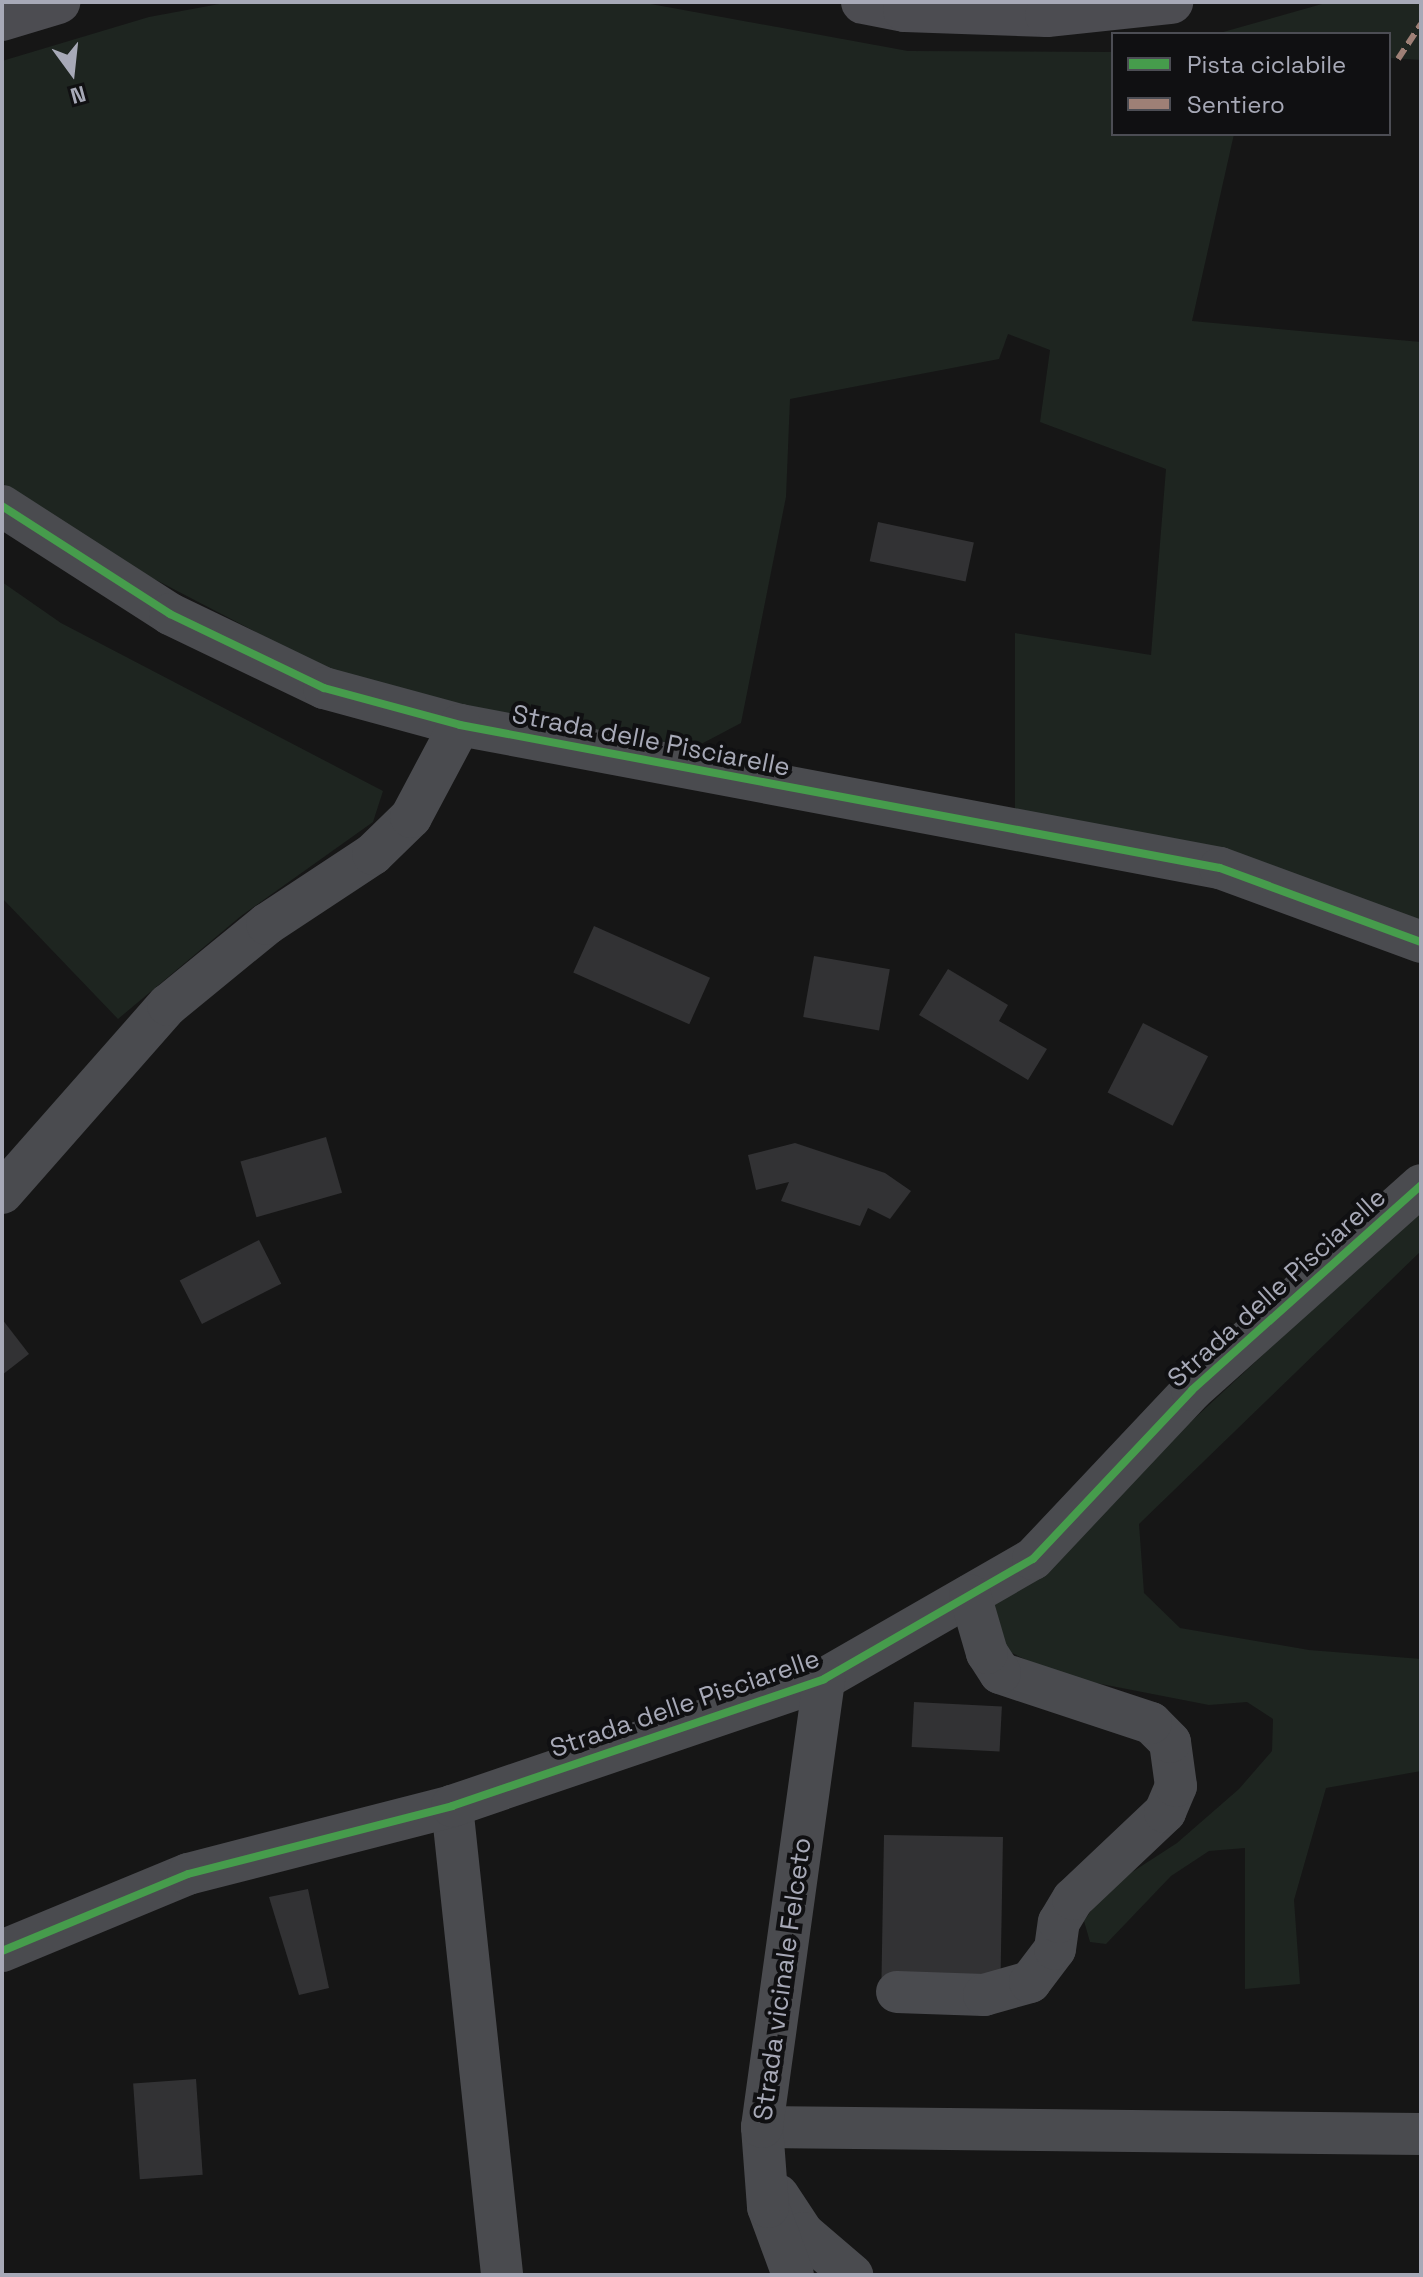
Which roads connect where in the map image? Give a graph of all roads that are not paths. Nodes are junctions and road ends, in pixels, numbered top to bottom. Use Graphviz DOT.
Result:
graph roads {
  1 [pos="58,2"];
  2 [pos="863,2"];
  3 [pos="1171,2"];
  4 [pos="2,19"];
  5 [pos="2,506"];
  6 [pos="460,725"];
  7 [pos="1421,942"];
  8 [pos="1421,1185"];
  9 [pos="2,1193"];
  10 [pos="970,1595"];
  11 [pos="824,1679"];
  12 [pos="452,1806"];
  13 [pos="2,1951"];
  14 [pos="897,1992"];
  15 [pos="762,2127"];
  16 [pos="1421,2134"];
  17 [pos="762,2171"];
  18 [pos="502,2275"];
  19 [pos="793,2275"];
  20 [pos="852,2275"];
  1 -- 4 [label="main road"];
  2 -- 3 [label="main road"];
  5 -- 6 [label="street, Strada delle Pisciarelle"];
  6 -- 7 [label="street, Strada delle Pisciarelle"];
  6 -- 9 [label="street"];
  8 -- 10 [label="street, Strada delle Pisciarelle"];
  10 -- 11 [label="street, Strada delle Pisciarelle"];
  10 -- 14 [label="street"];
  11 -- 12 [label="street, Strada delle Pisciarelle"];
  11 -- 15 [label="street, Strada vicinale Felceto"];
  12 -- 13 [label="street, Strada delle Pisciarelle"];
  12 -- 18 [label="street"];
  15 -- 16 [label="street"];
  15 -- 17 [label="street, Strada vicinale Felceto"];
  17 -- 19 [label="street, Strada vicinale Felceto"];
  17 -- 20 [label="street"];
}
